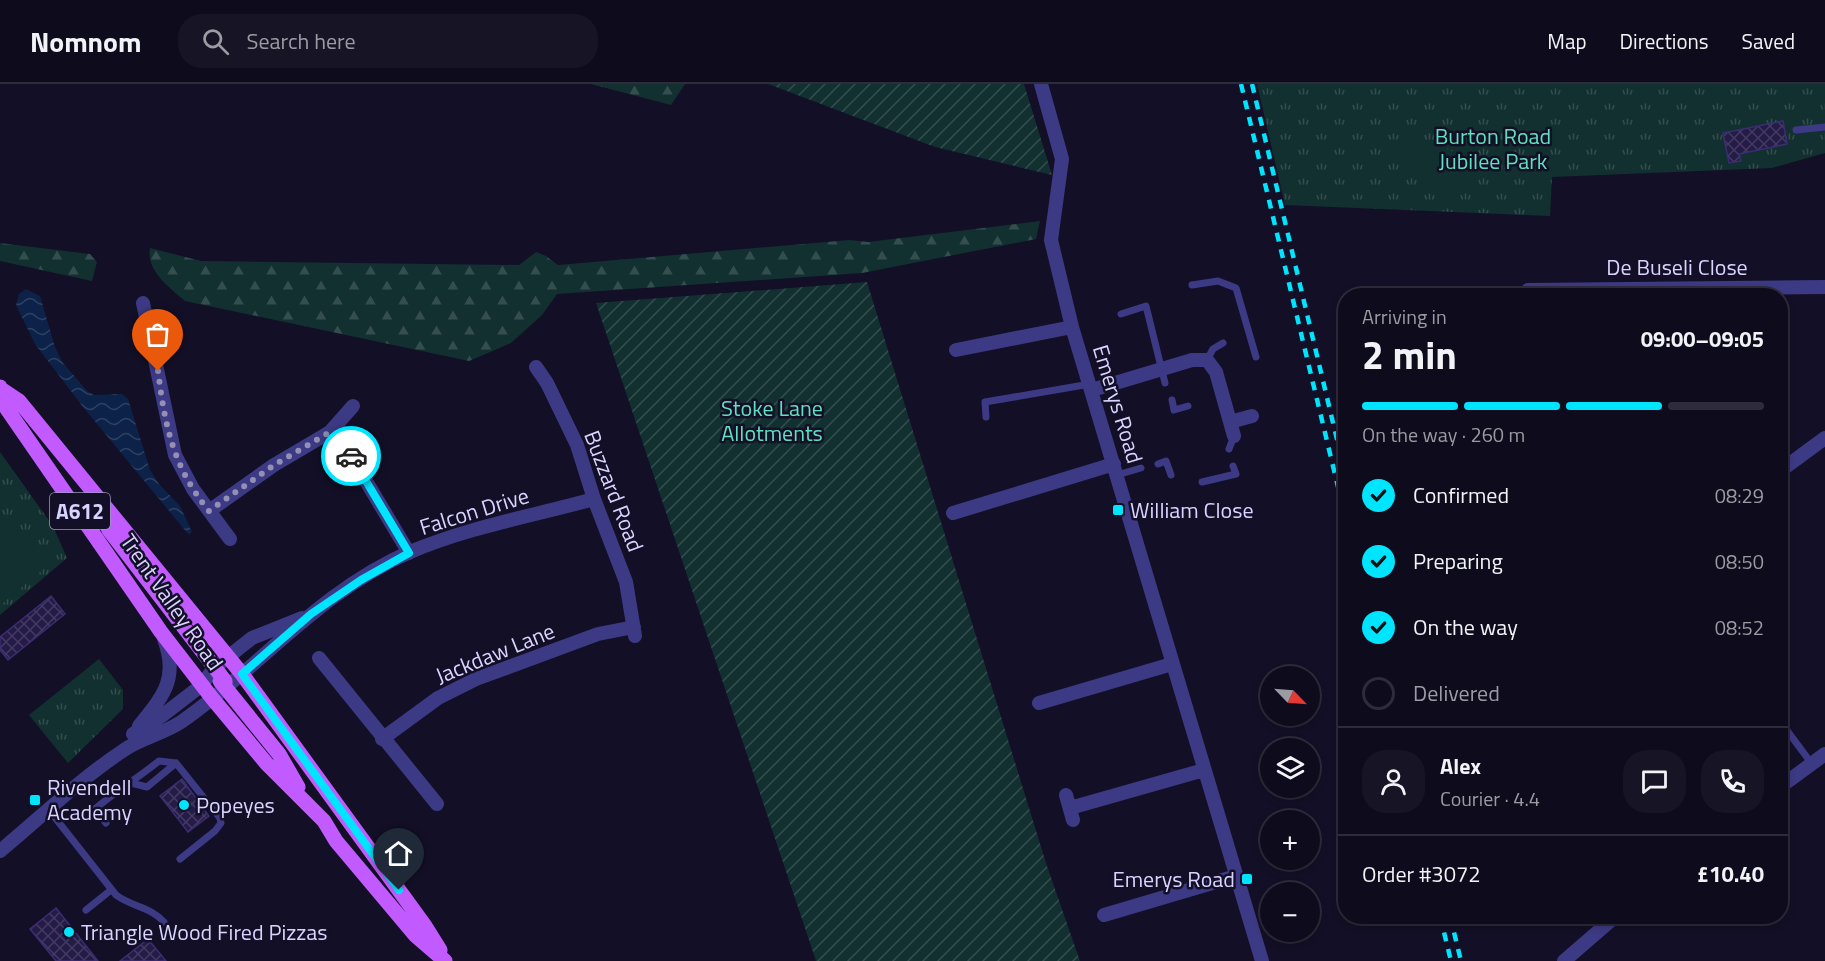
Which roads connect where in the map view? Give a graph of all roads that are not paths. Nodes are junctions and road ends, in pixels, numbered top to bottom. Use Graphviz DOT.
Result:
graph roads {
  1 [pos="1041,84"];
  2 [pos="1825,127"];
  3 [pos="1796,130"];
  4 [pos="1192,285"];
  5 [pos="1825,287"];
  6 [pos="1726,288"];
  7 [pos="142,303"];
  8 [pos="1121,314"];
  9 [pos="1072,327"];
  10 [pos="1223,343"];
  11 [pos="956,350"];
  12 [pos="1256,357"];
  13 [pos="1208,360"];
  14 [pos="536,367"];
  15 [pos="1162,369"];
  16 [pos="1166,383"];
  17 [pos="1091,387"];
  18 [pos="1,388"];
  19 [pos="1172,400"];
  20 [pos="353,406"];
  21 [pos="1188,406"];
  22 [pos="1252,416"];
  23 [pos="986,417"];
  24 [pos="1230,422"];
  25 [pos="330,432"];
  26 [pos="1825,438"];
  27 [pos="1232,442"];
  28 [pos="1158,464"];
  29 [pos="1788,464"];
  30 [pos="1233,466"];
  31 [pos="1141,468"];
  32 [pos="1116,470"];
  33 [pos="1171,475"];
  34 [pos="1202,482"];
  35 [pos="89,487"];
  36 [pos="594,499"];
  37 [pos="209,511"];
  38 [pos="953,513"];
  39 [pos="230,538"];
  40 [pos="409,553"];
  41 [pos="311,614"];
  42 [pos="161,632"];
  43 [pos="635,632"];
  44 [pos="228,657"];
  45 [pos="319,658"];
  46 [pos="1172,664"];
  47 [pos="214,668"];
  48 [pos="242,674"];
  49 [pos="202,685"];
  50 [pos="225,687"];
  51 [pos="212,698"];
  52 [pos="1039,703"];
  53 [pos="1788,732"];
  54 [pos="133,734"];
  55 [pos="382,738"];
  56 [pos="126,749"];
  57 [pos="1825,754"];
  58 [pos="176,763"];
  59 [pos="1812,764"];
  60 [pos="1204,770"];
  61 [pos="1788,781"];
  62 [pos="132,783"];
  63 [pos="306,800"];
  64 [pos="437,804"];
  65 [pos="1069,808"];
  66 [pos="49,810"];
  67 [pos="106,823"];
  68 [pos="0,851"];
  69 [pos="180,859"];
  70 [pos="1236,876"];
  71 [pos="111,890"];
  72 [pos="86,910"];
  73 [pos="1104,915"];
  74 [pos="164,922"];
  75 [pos="1607,924"];
  76 [pos="446,961"];
  77 [pos="1262,961"];
  78 [pos="1564,961"];
  1 -- 9 [label="street, Emerys Road"];
  2 -- 3 [label="lane"];
  4 -- 12 [label="lane"];
  5 -- 6 [label="street, De Buseli Close"];
  7 -- 37 [label="street"];
  8 -- 15 [label="lane"];
  9 -- 11 [label="street"];
  9 -- 17 [label="street, Emerys Road"];
  10 -- 13 [label="lane"];
  13 -- 15 [label="street"];
  13 -- 24 [label="street"];
  14 -- 36 [label="street, Buzzard Road"];
  15 -- 16 [label="lane"];
  15 -- 17 [label="street"];
  17 -- 23 [label="lane"];
  17 -- 32 [label="street, Emerys Road"];
  18 -- 35 [label="main road, Trent Valley Road / A612"];
  18 -- 42 [label="main road, Trent Valley Road / A612"];
  19 -- 21 [label="lane"];
  20 -- 25 [label="street"];
  22 -- 24 [label="street"];
  24 -- 27 [label="street"];
  25 -- 37 [label="street"];
  25 -- 40 [label="street"];
  26 -- 29 [label="street"];
  28 -- 33 [label="lane"];
  30 -- 34 [label="lane"];
  31 -- 32 [label="lane"];
  32 -- 38 [label="street"];
  32 -- 46 [label="street, Emerys Road"];
  35 -- 44 [label="main road, Trent Valley Road / A612"];
  35 -- 47 [label="main road, A612"];
  36 -- 40 [label="street, Falcon Drive"];
  36 -- 43 [label="street, Buzzard Road"];
  37 -- 39 [label="street"];
  40 -- 41 [label="street, Falcon Drive"];
  41 -- 44 [label="street, Falcon Drive"];
  41 -- 48 [label="street, Falcon Drive"];
  42 -- 49 [label="main road, Trent Valley Road / A612"];
  42 -- 54 [label="street"];
  43 -- 55 [label="street, Jackdaw Lane"];
  44 -- 47 [label="street, Falcon Drive"];
  44 -- 48 [label="main road, Trent Valley Road / A612"];
  45 -- 55 [label="street"];
  46 -- 52 [label="street"];
  46 -- 60 [label="street, Emerys Road"];
  47 -- 49 [label="street, Falcon Drive"];
  47 -- 50 [label="main road, A612"];
  48 -- 50 [label="street, Falcon Drive"];
  48 -- 76 [label="main road, Trent Valley Road / A612"];
  49 -- 51 [label="main road, Trent Valley Road / A612"];
  49 -- 54 [label="street, Falcon Drive"];
  50 -- 51 [label="street, Falcon Drive"];
  50 -- 63 [label="main road, A612"];
  51 -- 56 [label="street, Falcon Drive"];
  51 -- 63 [label="main road, Trent Valley Road / A612"];
  53 -- 59 [label="lane"];
  54 -- 56 [label="street"];
  55 -- 64 [label="street"];
  56 -- 66 [label="street"];
  57 -- 59 [label="street"];
  58 -- 62 [label="lane"];
  58 -- 62 [label="lane"];
  58 -- 69 [label="lane"];
  59 -- 61 [label="street"];
  60 -- 65 [label="street"];
  60 -- 70 [label="street, Emerys Road"];
  62 -- 67 [label="lane"];
  63 -- 76 [label="main road, Trent Valley Road / A612"];
  66 -- 68 [label="street"];
  66 -- 71 [label="lane"];
  70 -- 73 [label="street"];
  70 -- 77 [label="street, Emerys Road"];
  71 -- 72 [label="lane"];
  71 -- 74 [label="lane"];
  75 -- 78 [label="street"];
}
